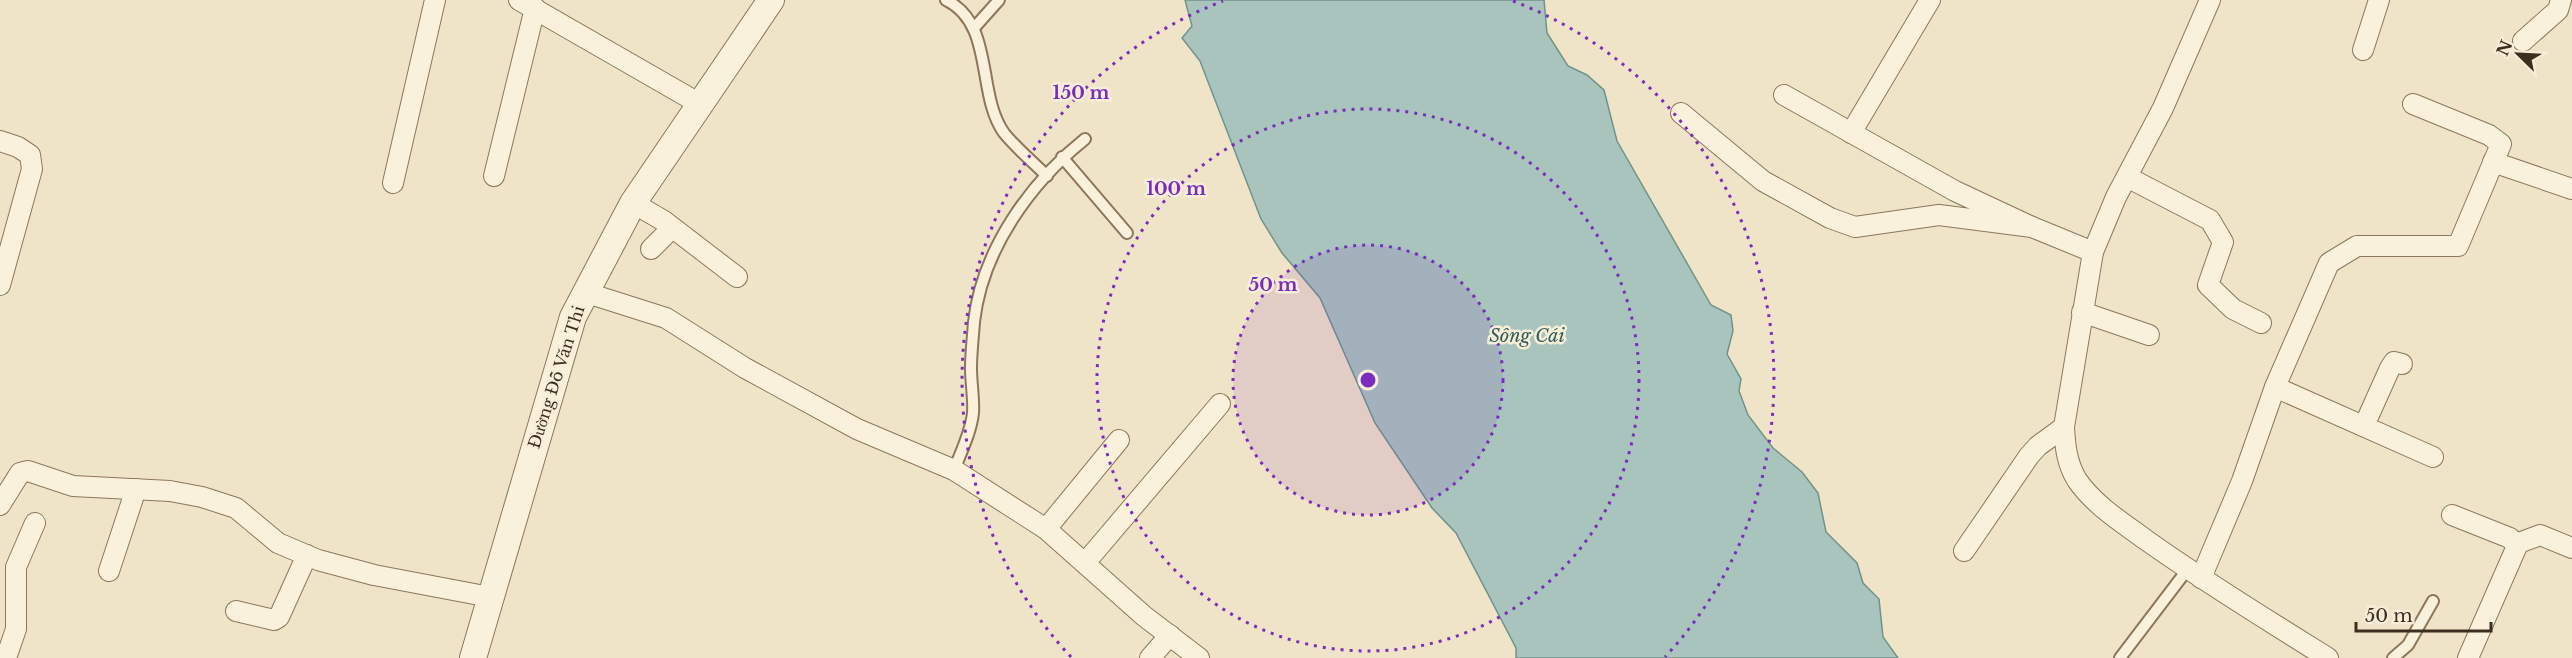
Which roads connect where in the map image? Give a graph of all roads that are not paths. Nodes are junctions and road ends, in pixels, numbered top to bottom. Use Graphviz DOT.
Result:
graph roads {
  1 [pos="435,0"];
  2 [pos="771,0"];
  3 [pos="982,0"];
  4 [pos="1930,0"];
  5 [pos="2210,0"];
  6 [pos="2379,0"];
  7 [pos="2560,0"];
  8 [pos="953,1"];
  9 [pos="996,3"];
  10 [pos="527,4"];
  11 [pos="974,28"];
  12 [pos="2523,40"];
  13 [pos="2363,50"];
  14 [pos="1784,95"];
  15 [pos="700,104"];
  16 [pos="2413,104"];
  17 [pos="1681,113"];
  18 [pos="1851,133"];
  19 [pos="1085,139"];
  20 [pos="0,141"];
  21 [pos="1062,158"];
  22 [pos="2493,162"];
  23 [pos="494,176"];
  24 [pos="1047,176"];
  25 [pos="2127,177"];
  26 [pos="393,183"];
  27 [pos="2572,189"];
  28 [pos="633,203"];
  29 [pos="2032,227"];
  30 [pos="672,228"];
  31 [pos="1127,233"];
  32 [pos="651,249"];
  33 [pos="2093,252"];
  34 [pos="737,277"];
  35 [pos="0,285"];
  36 [pos="585,292"];
  37 [pos="2082,312"];
  38 [pos="2261,323"];
  39 [pos="2149,335"];
  40 [pos="2402,364"];
  41 [pos="2276,387"];
  42 [pos="1220,404"];
  43 [pos="2364,426"];
  44 [pos="2064,427"];
  45 [pos="1119,440"];
  46 [pos="2433,457"];
  47 [pos="954,470"];
  48 [pos="135,489"];
  49 [pos="0,505"];
  50 [pos="2452,514"];
  51 [pos="35,523"];
  52 [pos="1046,530"];
  53 [pos="2516,544"];
  54 [pos="2572,548"];
  55 [pos="1964,551"];
  56 [pos="306,555"];
  57 [pos="1085,563"];
  58 [pos="109,571"];
  59 [pos="2194,574"];
  60 [pos="490,597"];
  61 [pos="2433,601"];
  62 [pos="237,611"];
  63 [pos="1170,635"];
  64 [pos="6,658"];
  65 [pos="473,658"];
  66 [pos="1150,658"];
  67 [pos="1199,658"];
  68 [pos="2120,658"];
  69 [pos="2328,658"];
  70 [pos="2393,658"];
  71 [pos="2468,658"];
  1 -- 26 [label="street"];
  2 -- 15 [label="street, Đường Đỗ Văn Thi"];
  3 -- 9 [label="lane"];
  4 -- 18 [label="street"];
  5 -- 25 [label="street"];
  6 -- 13 [label="street"];
  7 -- 12 [label="street"];
  8 -- 11 [label="lane"];
  9 -- 11 [label="lane"];
  10 -- 15 [label="street"];
  10 -- 23 [label="street"];
  11 -- 24 [label="lane"];
  14 -- 18 [label="street"];
  15 -- 28 [label="street, Đường Đỗ Văn Thi"];
  16 -- 22 [label="street"];
  17 -- 29 [label="street"];
  18 -- 29 [label="street"];
  19 -- 21 [label="lane"];
  20 -- 35 [label="street"];
  21 -- 24 [label="lane"];
  21 -- 31 [label="lane"];
  22 -- 27 [label="street"];
  22 -- 41 [label="street"];
  24 -- 47 [label="lane"];
  25 -- 33 [label="street"];
  25 -- 38 [label="street"];
  28 -- 30 [label="street"];
  28 -- 36 [label="street, Đường Đỗ Văn Thi"];
  29 -- 33 [label="street"];
  30 -- 32 [label="street"];
  30 -- 34 [label="street"];
  33 -- 37 [label="street"];
  36 -- 47 [label="street"];
  36 -- 60 [label="street, Đường Đỗ Văn Thi"];
  37 -- 39 [label="street"];
  37 -- 44 [label="street"];
  40 -- 43 [label="street"];
  41 -- 43 [label="street"];
  41 -- 59 [label="street"];
  42 -- 57 [label="street"];
  43 -- 46 [label="street"];
  44 -- 55 [label="street"];
  44 -- 59 [label="street"];
  45 -- 52 [label="street"];
  47 -- 52 [label="street"];
  48 -- 49 [label="street"];
  48 -- 56 [label="street"];
  48 -- 58 [label="street"];
  50 -- 53 [label="street"];
  51 -- 64 [label="street"];
  52 -- 57 [label="street"];
  53 -- 54 [label="street"];
  53 -- 71 [label="street"];
  56 -- 60 [label="street"];
  56 -- 62 [label="street"];
  57 -- 63 [label="street"];
  59 -- 68 [label="lane"];
  59 -- 69 [label="street"];
  60 -- 65 [label="street, Đường Đỗ Văn Thi"];
  61 -- 70 [label="lane"];
  63 -- 66 [label="street"];
  63 -- 67 [label="street"];
}
